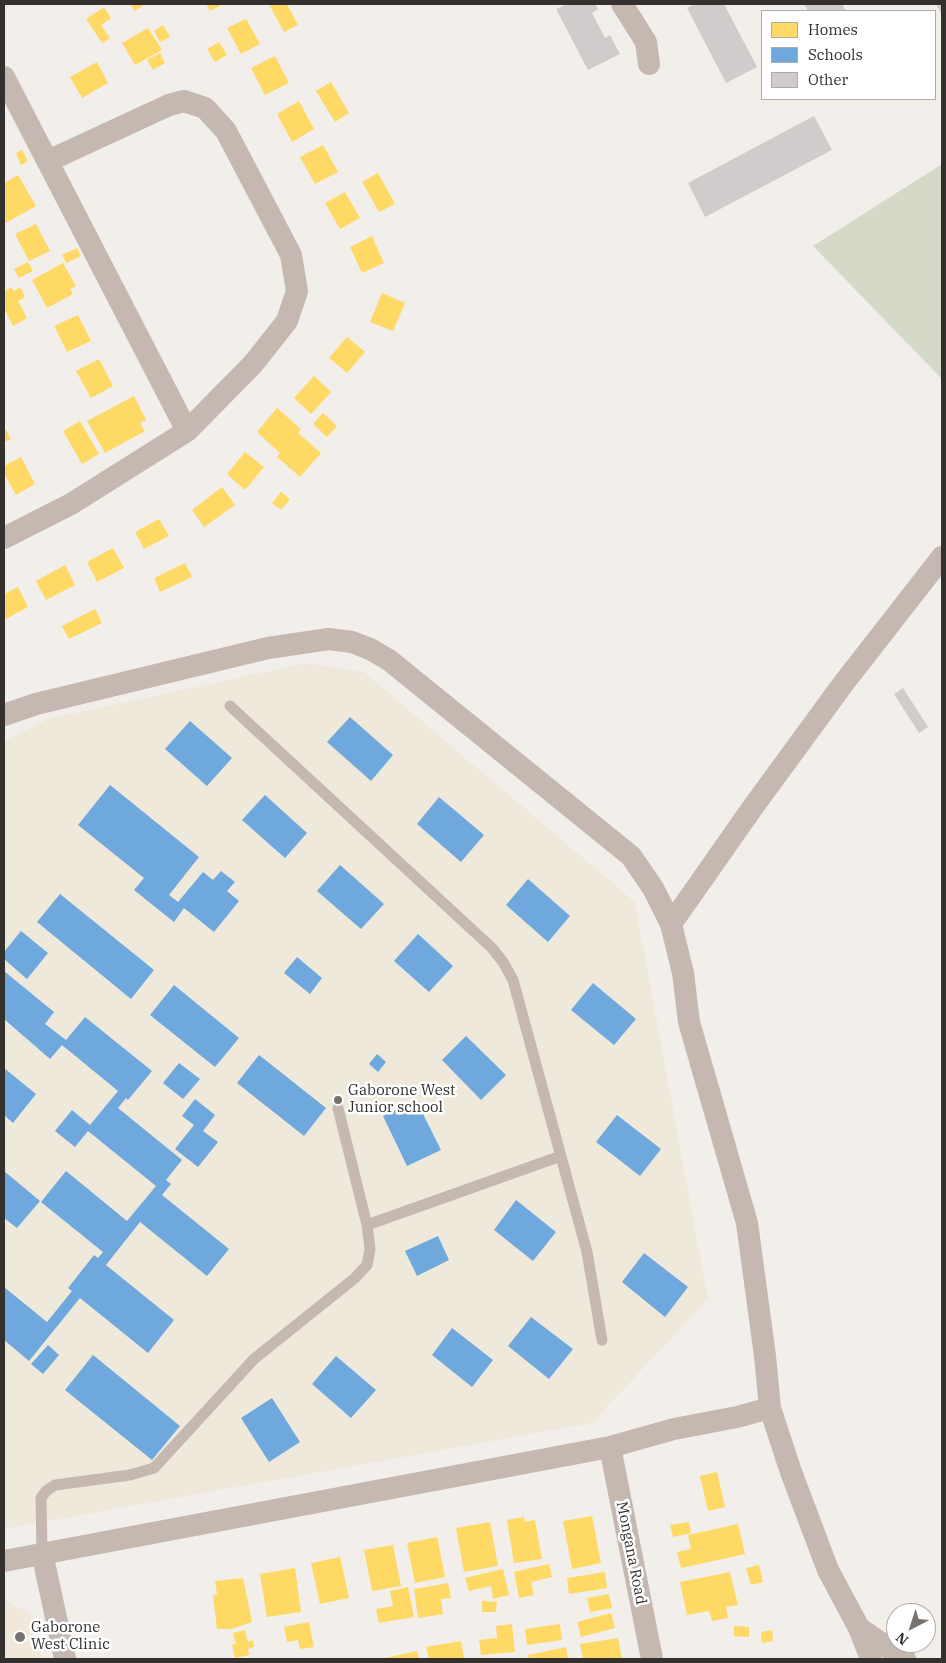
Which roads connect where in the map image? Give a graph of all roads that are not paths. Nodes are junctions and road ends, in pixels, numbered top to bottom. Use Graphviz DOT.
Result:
graph roads {
  1 [pos="622,4"];
  2 [pos="649,64"];
  3 [pos="4,77"];
  4 [pos="48,161"];
  5 [pos="187,431"];
  6 [pos="4,538"];
  7 [pos="942,557"];
  8 [pos="230,706"];
  9 [pos="4,715"];
  10 [pos="671,924"];
  11 [pos="338,1108"];
  12 [pos="561,1156"];
  13 [pos="367,1225"];
  14 [pos="602,1340"];
  15 [pos="770,1408"];
  16 [pos="610,1446"];
  17 [pos="42,1553"];
  18 [pos="4,1561"];
  19 [pos="859,1628"];
  20 [pos="65,1659"];
  21 [pos="652,1659"];
  22 [pos="871,1659"];
  23 [pos="905,1659"];
  1 -- 2 [label="street"];
  3 -- 4 [label="street"];
  4 -- 5 [label="street"];
  4 -- 5 [label="street"];
  5 -- 6 [label="street"];
  7 -- 10 [label="street"];
  8 -- 12 [label="lane"];
  9 -- 10 [label="street"];
  10 -- 15 [label="street"];
  11 -- 13 [label="lane"];
  12 -- 13 [label="lane"];
  12 -- 14 [label="lane"];
  13 -- 17 [label="lane"];
  15 -- 16 [label="street"];
  15 -- 19 [label="street"];
  16 -- 17 [label="street"];
  16 -- 21 [label="street, Mongana Road"];
  17 -- 18 [label="street"];
  17 -- 20 [label="street"];
  19 -- 22 [label="street"];
  19 -- 23 [label="street"];
}
